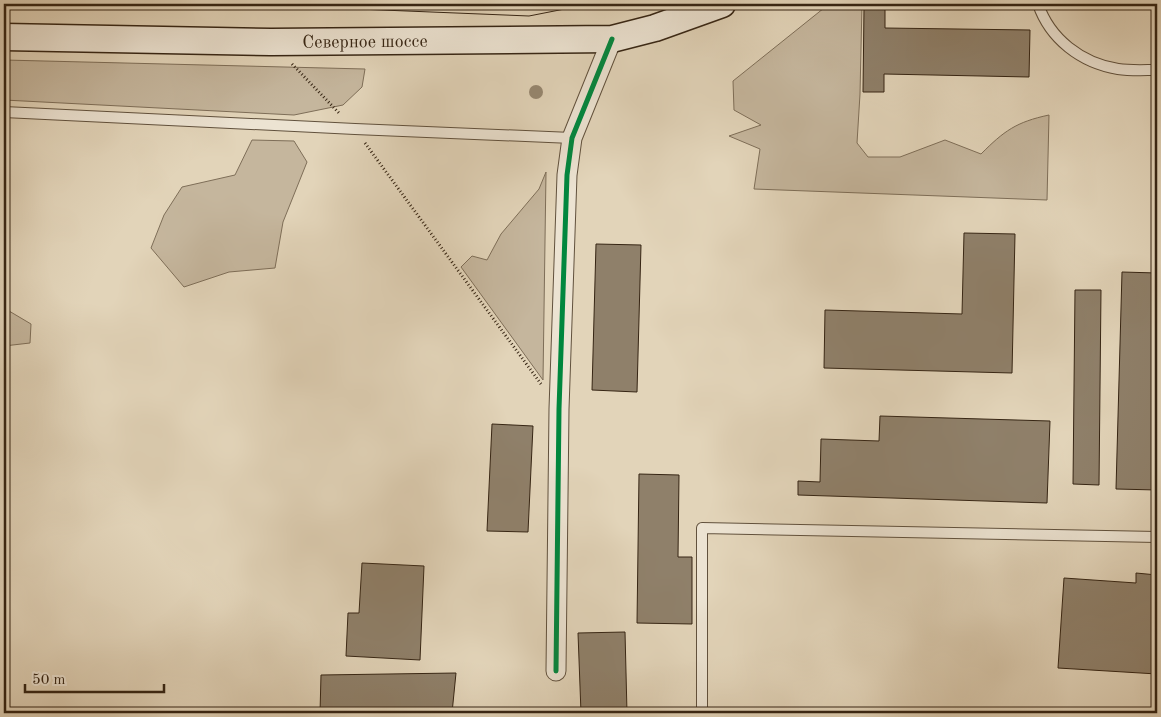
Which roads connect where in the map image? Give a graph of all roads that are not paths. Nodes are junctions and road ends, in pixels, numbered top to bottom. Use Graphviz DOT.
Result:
graph roads {
  1 [pos="722,4"];
  2 [pos="1038,4"];
  3 [pos="4,37"];
  4 [pos="612,39"];
  5 [pos="1157,70"];
  6 [pos="4,112"];
  7 [pos="572,138"];
  8 [pos="1157,537"];
  9 [pos="556,671"];
  10 [pos="702,713"];
  1 -- 4 [label="main road, Северное шоссе"];
  2 -- 5 [label="lane"];
  3 -- 4 [label="main road, Северное шоссе"];
  4 -- 7 [label="street"];
  6 -- 7 [label="lane"];
  7 -- 9 [label="street"];
  8 -- 10 [label="lane"];
}
